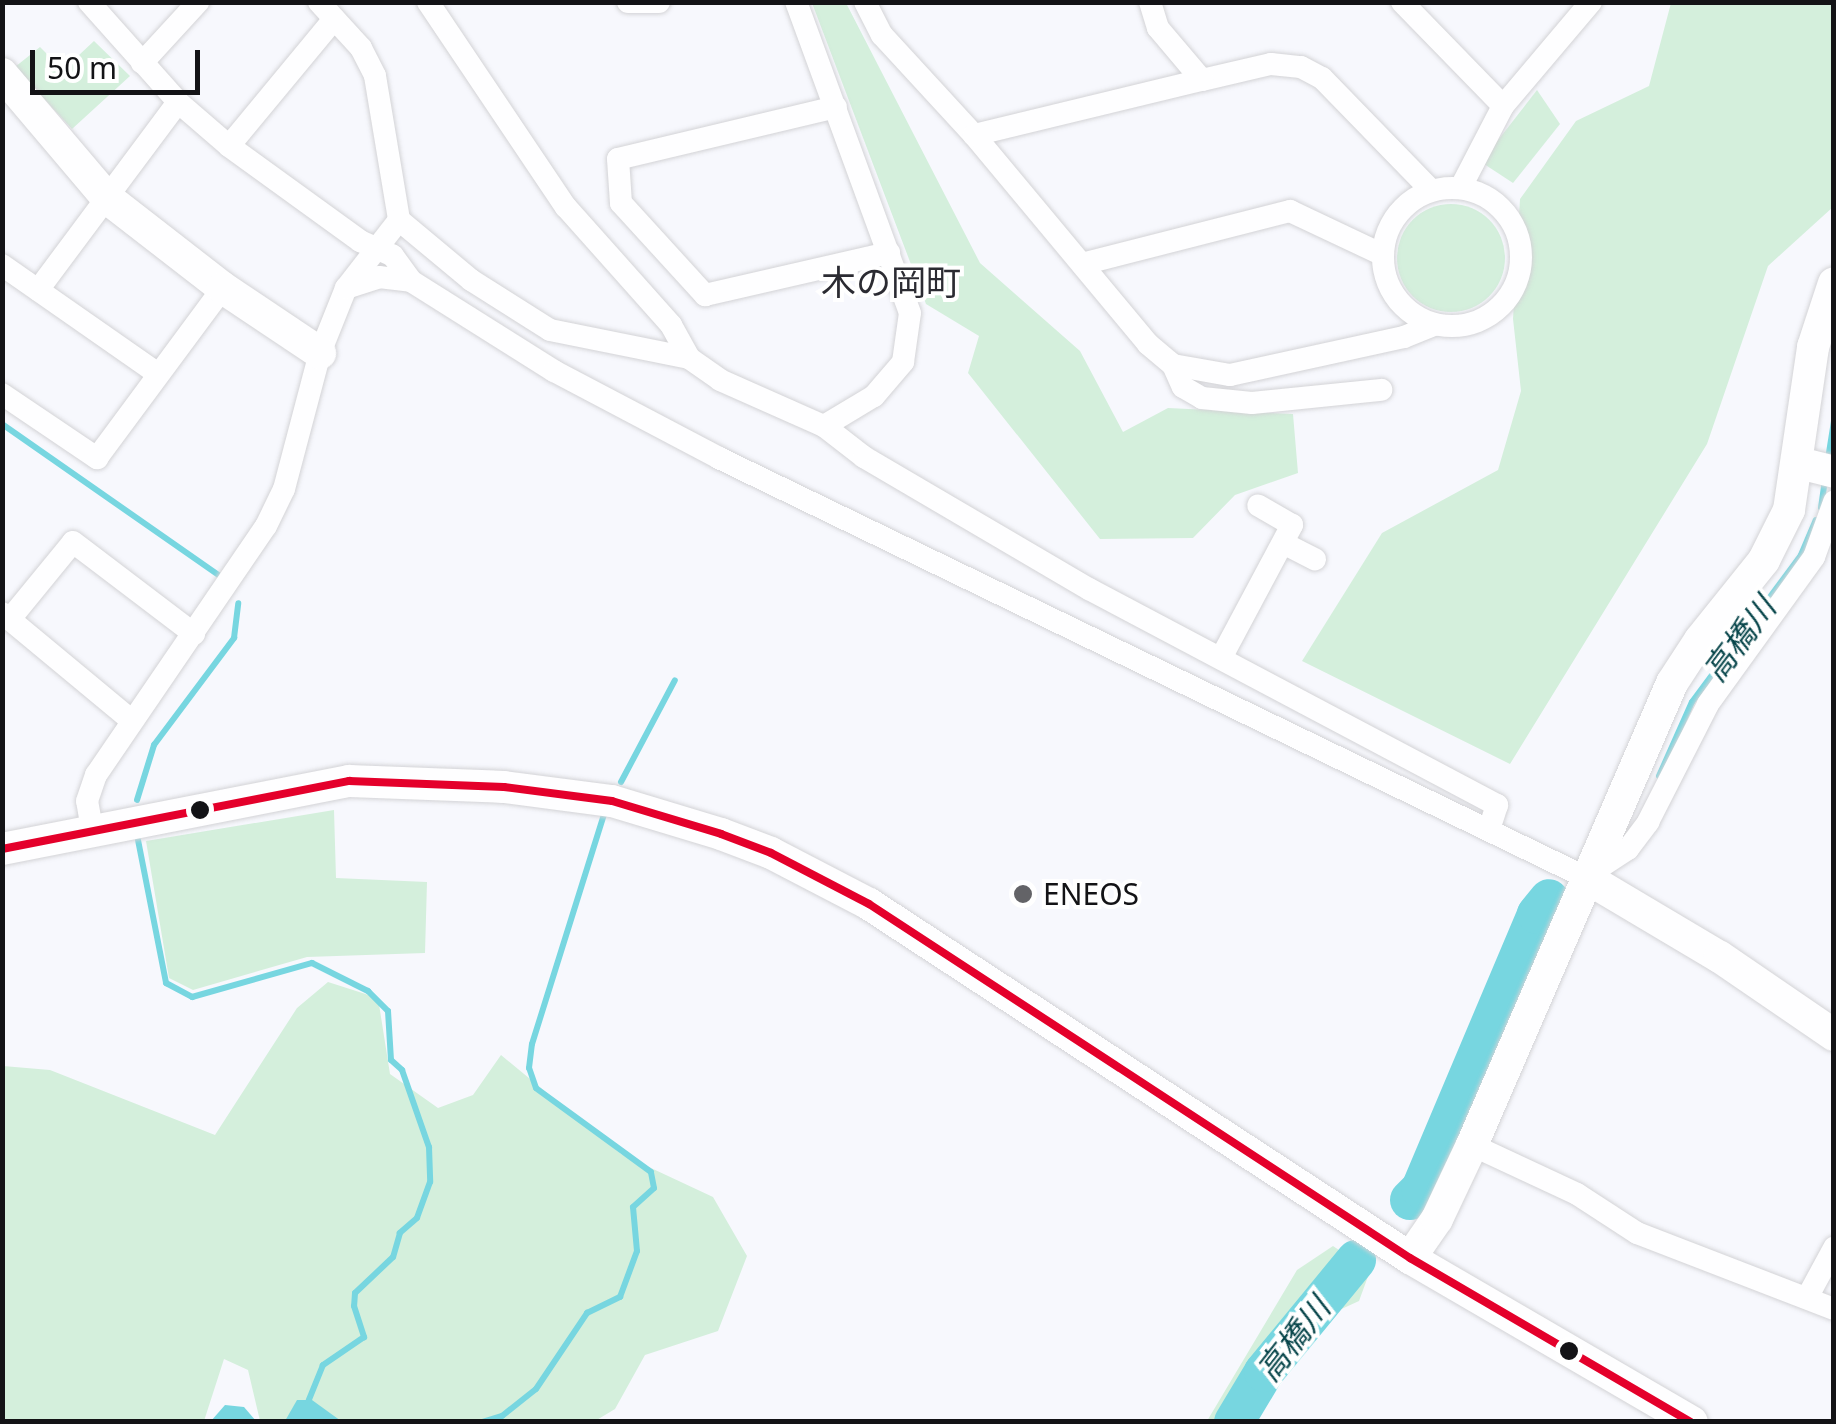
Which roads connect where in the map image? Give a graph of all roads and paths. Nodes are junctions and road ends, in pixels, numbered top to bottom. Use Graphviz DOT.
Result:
graph roads {
  1 [pos="88,2"];
  2 [pos="198,2"];
  3 [pos="428,2"];
  4 [pos="628,2"];
  5 [pos="659,2"];
  6 [pos="796,2"];
  7 [pos="1150,2"];
  8 [pos="1402,2"];
  9 [pos="1591,2"];
  10 [pos="867,3"];
  11 [pos="326,10"];
  12 [pos="142,63"];
  13 [pos="2,74"];
  14 [pos="1202,80"];
  15 [pos="178,102"];
  16 [pos="1503,106"];
  17 [pos="836,107"];
  18 [pos="974,135"];
  19 [pos="229,146"];
  20 [pos="1462,187"];
  21 [pos="1430,190"];
  22 [pos="107,198"];
  23 [pos="400,220"];
  24 [pos="380,249"];
  25 [pos="889,252"];
  26 [pos="1381,254"];
  27 [pos="1082,264"];
  28 [pos="2,265"];
  29 [pos="411,282"];
  30 [pos="1834,284"];
  31 [pos="223,288"];
  32 [pos="346,288"];
  33 [pos="38,290"];
  34 [pos="1434,325"];
  35 [pos="320,354"];
  36 [pos="689,358"];
  37 [pos="1174,365"];
  38 [pos="158,374"];
  39 [pos="1380,390"];
  40 [pos="2,394"];
  41 [pos="824,426"];
  42 [pos="1799,463"];
  43 [pos="1834,472"];
  44 [pos="1834,502"];
  45 [pos="1258,506"];
  46 [pos="1282,542"];
  47 [pos="1315,559"];
  48 [pos="6,616"];
  49 [pos="194,634"];
  50 [pos="1222,658"];
  51 [pos="130,720"];
  52 [pos="92,829"];
  53 [pos="1488,830"];
  54 [pos="2,849"];
  55 [pos="1585,878"];
  56 [pos="1834,1035"];
  57 [pos="1472,1145"];
  58 [pos="1834,1248"];
  59 [pos="1401,1252"];
  60 [pos="1808,1296"];
  61 [pos="1834,1309"];
  62 [pos="1692,1422"];
  1 -- 12 [label="street"];
  2 -- 12 [label="street"];
  3 -- 36 [label="street"];
  4 -- 5 [label="street"];
  6 -- 17 [label="street"];
  7 -- 14 [label="street"];
  8 -- 16 [label="street"];
  9 -- 16 [label="street"];
  10 -- 18 [label="street"];
  11 -- 19 [label="street"];
  11 -- 23 [label="street"];
  12 -- 15 [label="street"];
  13 -- 22 [label="street"];
  14 -- 18 [label="street"];
  14 -- 21 [label="street"];
  15 -- 19 [label="street"];
  15 -- 22 [label="street"];
  16 -- 20 [label="street"];
  17 -- 25 [label="street"];
  17 -- 25 [label="street"];
  18 -- 27 [label="street"];
  19 -- 24 [label="street"];
  20 -- 21 [label="street"];
  20 -- 34 [label="street"];
  21 -- 26 [label="street"];
  22 -- 31 [label="street"];
  22 -- 33 [label="street"];
  23 -- 24 [label="street"];
  23 -- 36 [label="street"];
  24 -- 29 [label="street"];
  24 -- 32 [label="street"];
  25 -- 41 [label="street"];
  26 -- 27 [label="street"];
  26 -- 34 [label="street"];
  27 -- 37 [label="street"];
  28 -- 33 [label="street"];
  29 -- 32 [label="street"];
  29 -- 53 [label="street"];
  30 -- 42 [label="street"];
  31 -- 35 [label="street"];
  31 -- 38 [label="street"];
  32 -- 35 [label="street"];
  33 -- 38 [label="street"];
  34 -- 37 [label="street"];
  35 -- 49 [label="street"];
  36 -- 41 [label="street"];
  37 -- 39 [label="street"];
  38 -- 40 [label="street"];
  41 -- 50 [label="street"];
  42 -- 43 [label="street"];
  42 -- 55 [label="street"];
  44 -- 55 [label="street"];
  45 -- 46 [label="street"];
  46 -- 47 [label="street"];
  46 -- 50 [label="street"];
  48 -- 49 [label="street"];
  48 -- 51 [label="street"];
  49 -- 51 [label="street"];
  50 -- 53 [label="street"];
  51 -- 52 [label="street"];
  52 -- 54 [label="street"];
  52 -- 59 [label="street"];
  53 -- 55 [label="street"];
  55 -- 56 [label="street"];
  55 -- 57 [label="street"];
  57 -- 59 [label="street"];
  57 -- 60 [label="street"];
  58 -- 60 [label="street"];
  59 -- 62 [label="street"];
  60 -- 61 [label="street"];
}
